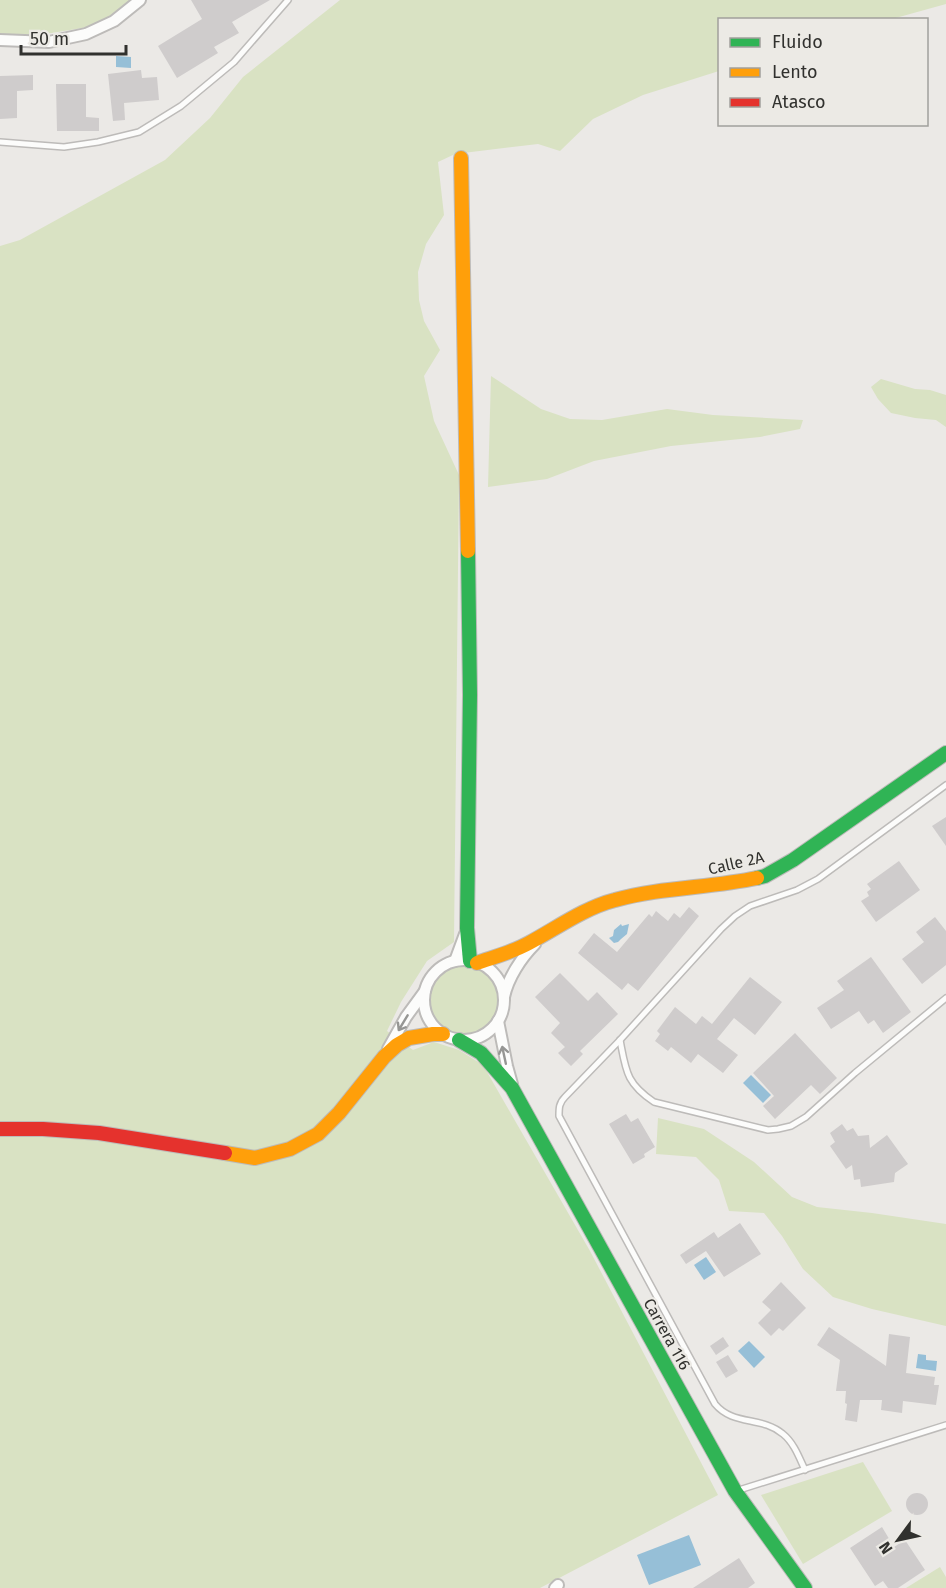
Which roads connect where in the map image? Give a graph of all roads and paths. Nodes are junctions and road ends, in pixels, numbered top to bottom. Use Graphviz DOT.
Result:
graph roads {
  1 [pos="140,0"];
  2 [pos="288,0"];
  3 [pos="0,40"];
  4 [pos="0,142"];
  5 [pos="461,158"];
  6 [pos="946,753"];
  7 [pos="946,785"];
  8 [pos="467,928"];
  9 [pos="543,937"];
  10 [pos="455,961"];
  11 [pos="474,962"];
  12 [pos="425,991"];
  13 [pos="504,998"];
  14 [pos="946,998"];
  15 [pos="498,1021"];
  16 [pos="443,1034"];
  17 [pos="459,1040"];
  18 [pos="620,1040"];
  19 [pos="384,1057"];
  20 [pos="513,1088"];
  21 [pos="0,1129"];
  22 [pos="946,1425"];
  23 [pos="805,1470"];
  24 [pos="735,1491"];
  25 [pos="805,1588"];
  1 -- 3 [label="street"];
  2 -- 4 [label="lane"];
  5 -- 8 [label="street"];
  6 -- 9 [label="street, Calle 2A"];
  7 -- 18 [label="lane"];
  8 -- 10 [label="street"];
  8 -- 11 [label="street"];
  9 -- 11 [label="street, Calle 2A"];
  9 -- 13 [label="street, Calle 2A"];
  10 -- 11 [label="street"];
  10 -- 12 [label="street"];
  11 -- 13 [label="street"];
  12 -- 16 [label="street"];
  12 -- 19 [label="street, one-way"];
  13 -- 15 [label="street"];
  14 -- 18 [label="lane"];
  15 -- 17 [label="street"];
  20 -- 15 [label="street, Carrera 116, one-way"];
  16 -- 17 [label="street"];
  16 -- 19 [label="street"];
  17 -- 20 [label="street, Carrera 116"];
  18 -- 23 [label="lane"];
  19 -- 21 [label="street"];
  20 -- 24 [label="street, Carrera 116"];
  22 -- 23 [label="lane"];
  23 -- 24 [label="lane"];
  24 -- 25 [label="street, Carrera 116"];
}
